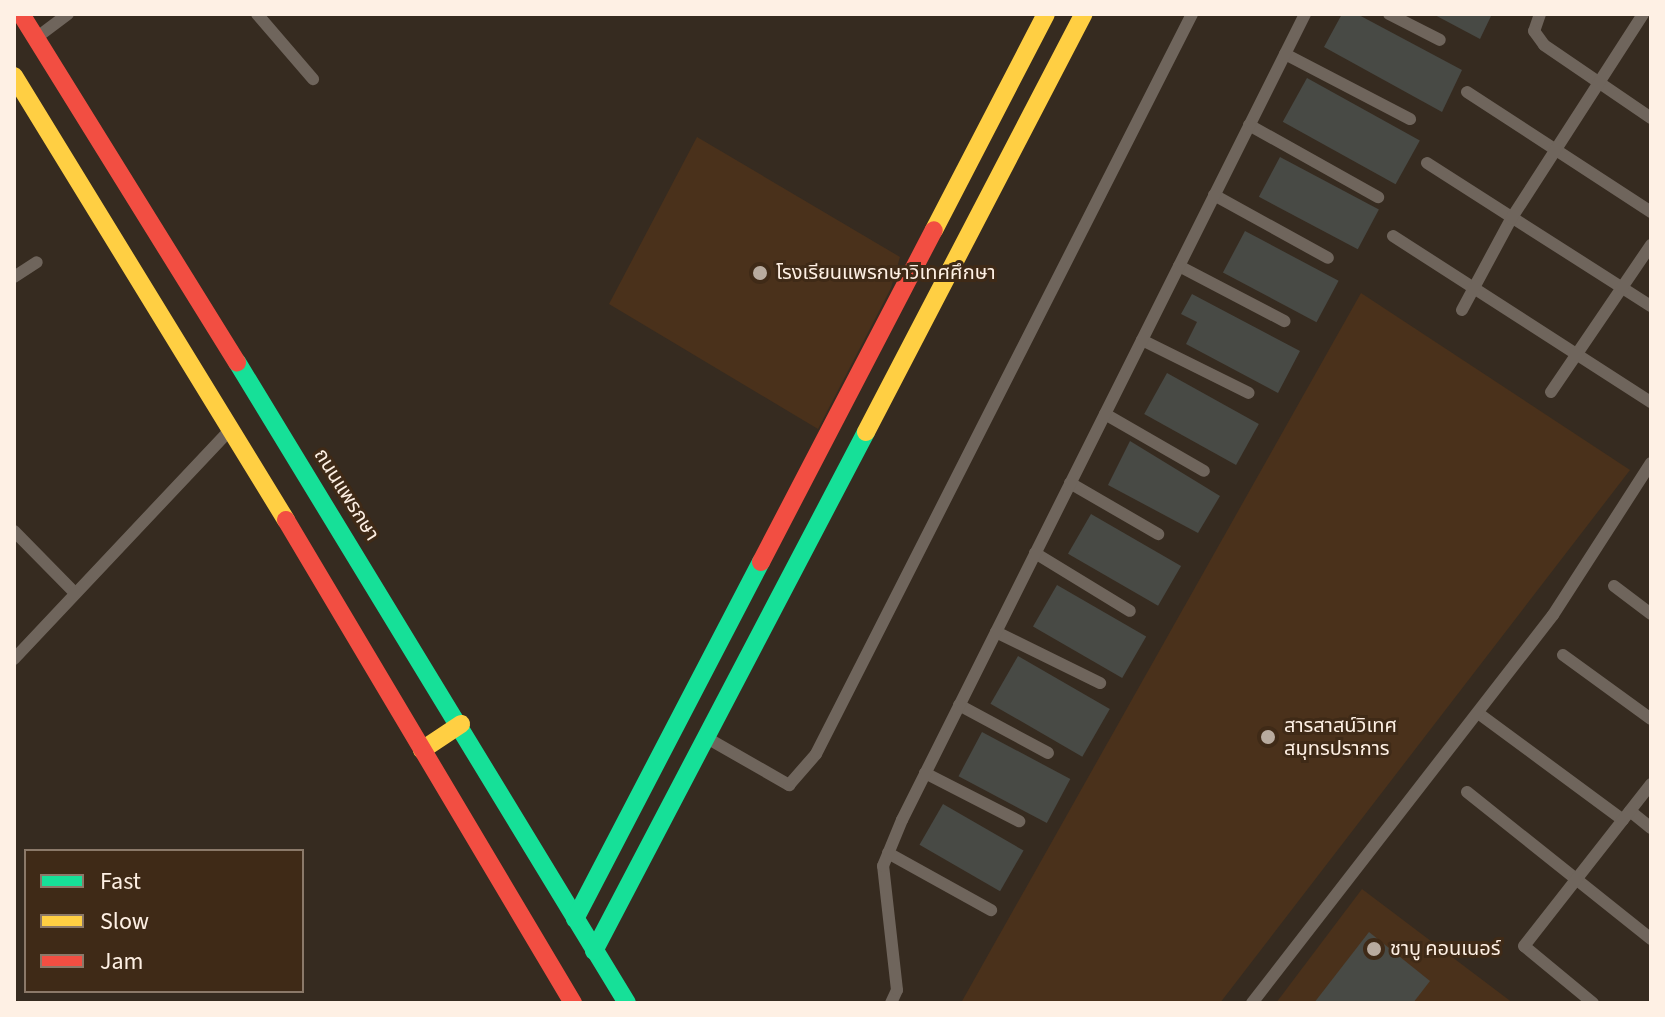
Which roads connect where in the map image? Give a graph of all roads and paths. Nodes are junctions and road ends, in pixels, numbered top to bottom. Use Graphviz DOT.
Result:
graph roads {
  1 [pos="21,14"];
  2 [pos="68,14"];
  3 [pos="257,14"];
  4 [pos="1046,14"];
  5 [pos="1084,14"];
  6 [pos="1192,14"];
  7 [pos="1305,14"];
  8 [pos="1389,14"];
  9 [pos="1540,14"];
  10 [pos="1643,14"];
  11 [pos="1651,19"];
  12 [pos="36,38"];
  13 [pos="1440,40"];
  14 [pos="1285,54"];
  15 [pos="14,76"];
  16 [pos="313,79"];
  17 [pos="1596,85"];
  18 [pos="1467,92"];
  19 [pos="1651,118"];
  20 [pos="1410,119"];
  21 [pos="1249,125"];
  22 [pos="1554,151"];
  23 [pos="1427,163"];
  24 [pos="1214,195"];
  25 [pos="1378,197"];
  26 [pos="1651,212"];
  27 [pos="1511,219"];
  28 [pos="1393,236"];
  29 [pos="1651,245"];
  30 [pos="1328,258"];
  31 [pos="37,262"];
  32 [pos="1179,266"];
  33 [pos="14,277"];
  34 [pos="1622,288"];
  35 [pos="1475,289"];
  36 [pos="1651,306"];
  37 [pos="1462,310"];
  38 [pos="1284,321"];
  39 [pos="1142,340"];
  40 [pos="1576,354"];
  41 [pos="1551,392"];
  42 [pos="1249,393"];
  43 [pos="1651,402"];
  44 [pos="1105,414"];
  45 [pos="231,429"];
  46 [pos="1651,463"];
  47 [pos="1204,471"];
  48 [pos="1070,483"];
  49 [pos="14,531"];
  50 [pos="1158,534"];
  51 [pos="1035,553"];
  52 [pos="1614,586"];
  53 [pos="73,591"];
  54 [pos="1130,611"];
  55 [pos="1651,614"];
  56 [pos="996,632"];
  57 [pos="1563,655"];
  58 [pos="14,659"];
  59 [pos="1100,683"];
  60 [pos="959,705"];
  61 [pos="1478,713"];
  62 [pos="1651,719"];
  63 [pos="461,724"];
  64 [pos="707,738"];
  65 [pos="422,750"];
  66 [pos="1048,753"];
  67 [pos="925,773"];
  68 [pos="1651,784"];
  69 [pos="1467,792"];
  70 [pos="1626,816"];
  71 [pos="1019,821"];
  72 [pos="1651,828"];
  73 [pos="888,853"];
  74 [pos="1576,879"];
  75 [pos="991,910"];
  76 [pos="575,919"];
  77 [pos="1651,939"];
  78 [pos="594,951"];
  79 [pos="573,1003"];
  80 [pos="627,1003"];
  81 [pos="891,1003"];
  82 [pos="1252,1003"];
  83 [pos="1593,1003"];
  1 -- 12 [label="main road, ถนนแพรกษา"];
  2 -- 12 [label="street"];
  3 -- 16 [label="street"];
  4 -- 76 [label="main road"];
  5 -- 64 [label="main road"];
  6 -- 64 [label="street"];
  7 -- 14 [label="street"];
  8 -- 13 [label="street"];
  9 -- 17 [label="street"];
  10 -- 11 [label="street"];
  10 -- 17 [label="street"];
  12 -- 63 [label="main road, ถนนแพรกษา"];
  14 -- 20 [label="street"];
  14 -- 21 [label="street"];
  15 -- 45 [label="main road"];
  17 -- 19 [label="street"];
  17 -- 22 [label="street"];
  18 -- 22 [label="street"];
  21 -- 24 [label="street"];
  21 -- 25 [label="street"];
  22 -- 26 [label="street"];
  22 -- 27 [label="street"];
  23 -- 27 [label="street"];
  24 -- 30 [label="street"];
  24 -- 32 [label="street"];
  27 -- 34 [label="street"];
  27 -- 35 [label="street"];
  28 -- 35 [label="street"];
  29 -- 34 [label="street"];
  31 -- 33 [label="street"];
  32 -- 38 [label="street"];
  32 -- 39 [label="street"];
  34 -- 36 [label="street"];
  34 -- 40 [label="street"];
  35 -- 37 [label="street"];
  35 -- 40 [label="street"];
  39 -- 42 [label="street"];
  39 -- 44 [label="street"];
  40 -- 41 [label="street"];
  40 -- 43 [label="street"];
  44 -- 47 [label="street"];
  44 -- 48 [label="street"];
  45 -- 53 [label="street"];
  45 -- 65 [label="main road"];
  46 -- 61 [label="street"];
  48 -- 50 [label="street"];
  48 -- 51 [label="street"];
  49 -- 53 [label="street"];
  51 -- 54 [label="street"];
  51 -- 56 [label="street"];
  52 -- 55 [label="street"];
  53 -- 58 [label="street"];
  56 -- 59 [label="street"];
  56 -- 60 [label="street"];
  57 -- 62 [label="street"];
  60 -- 66 [label="street"];
  60 -- 67 [label="street"];
  61 -- 70 [label="street"];
  61 -- 82 [label="street"];
  63 -- 65 [label="main road"];
  63 -- 76 [label="main road, ถนนแพรกษา"];
  64 -- 78 [label="main road"];
  65 -- 79 [label="main road"];
  67 -- 71 [label="street"];
  67 -- 73 [label="street"];
  68 -- 70 [label="street"];
  69 -- 74 [label="street"];
  70 -- 72 [label="street"];
  70 -- 74 [label="street"];
  73 -- 75 [label="street"];
  73 -- 81 [label="street"];
  74 -- 77 [label="street"];
  74 -- 83 [label="street"];
  76 -- 78 [label="main road, ถนนแพรกษา"];
  78 -- 80 [label="main road, ถนนแพรกษา"];
}
